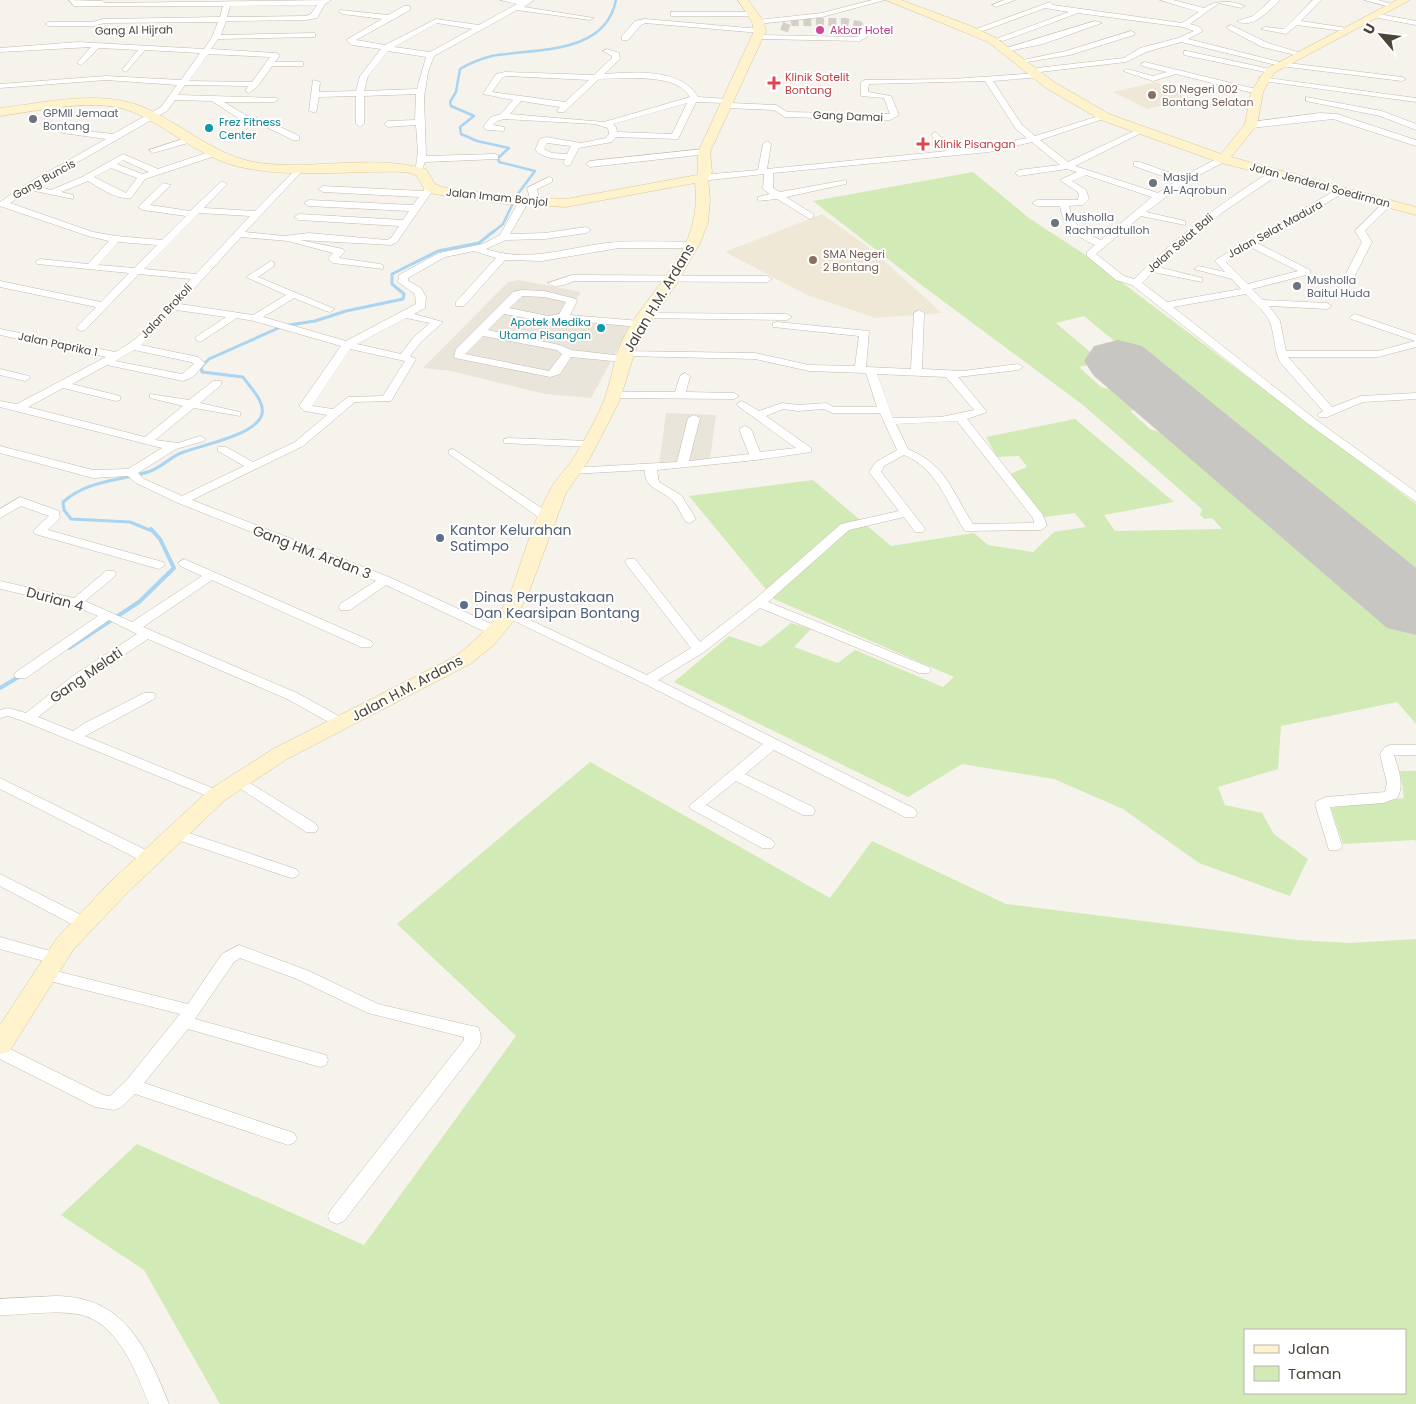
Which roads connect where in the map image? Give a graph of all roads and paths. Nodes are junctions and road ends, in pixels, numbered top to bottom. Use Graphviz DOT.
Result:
graph roads {
  1 [pos="73,0"];
  2 [pos="504,0"];
  3 [pos="743,0"];
  4 [pos="881,0"];
  5 [pos="891,0"];
  6 [pos="906,0"];
  7 [pos="1011,0"];
  8 [pos="1059,0"];
  9 [pos="1164,0"];
  10 [pos="1276,0"];
  11 [pos="1317,0"];
  12 [pos="1368,0"];
  13 [pos="1405,0"];
  14 [pos="279,1"];
  15 [pos="1219,1"];
  16 [pos="227,2"];
  17 [pos="528,2"];
  18 [pos="135,5"];
  19 [pos="323,5"];
  20 [pos="996,6"];
  21 [pos="1042,6"];
  22 [pos="1241,6"];
  23 [pos="1394,6"];
  24 [pos="407,8"];
  25 [pos="518,8"];
  26 [pos="1078,11"];
  27 [pos="1206,11"];
  28 [pos="343,12"];
  29 [pos="674,14"];
  30 [pos="1376,15"];
  31 [pos="390,18"];
  32 [pos="590,18"];
  33 [pos="223,20"];
  34 [pos="124,21"];
  35 [pos="1241,21"];
  36 [pos="1295,22"];
  37 [pos="1098,23"];
  38 [pos="1416,23"];
  39 [pos="49,24"];
  40 [pos="1183,25"];
  41 [pos="1231,27"];
  42 [pos="481,28"];
  43 [pos="757,28"];
  44 [pos="184,29"];
  45 [pos="980,29"];
  46 [pos="1265,29"];
  47 [pos="863,30"];
  48 [pos="1347,30"];
  49 [pos="48,33"];
  50 [pos="1131,33"];
  51 [pos="312,35"];
  52 [pos="216,37"];
  53 [pos="727,37"];
  54 [pos="625,38"];
  55 [pos="1181,40"];
  56 [pos="97,45"];
  57 [pos="1006,46"];
  58 [pos="143,48"];
  59 [pos="386,48"];
  60 [pos="0,50"];
  61 [pos="607,51"];
  62 [pos="204,52"];
  63 [pos="1187,53"];
  64 [pos="1300,54"];
  65 [pos="431,55"];
  66 [pos="1026,60"];
  67 [pos="80,63"];
  68 [pos="271,64"];
  69 [pos="300,64"];
  70 [pos="1145,64"];
  71 [pos="126,70"];
  72 [pos="1127,71"];
  73 [pos="1271,71"];
  74 [pos="1039,72"];
  75 [pos="1176,72"];
  76 [pos="1370,76"];
  77 [pos="597,77"];
  78 [pos="1402,79"];
  79 [pos="988,80"];
  80 [pos="316,82"];
  81 [pos="183,83"];
  82 [pos="255,84"];
  83 [pos="0,86"];
  84 [pos="249,91"];
  85 [pos="420,91"];
  86 [pos="1352,91"];
  87 [pos="360,92"];
  88 [pos="1257,92"];
  89 [pos="315,95"];
  90 [pos="174,97"];
  91 [pos="694,98"];
  92 [pos="518,99"];
  93 [pos="1309,99"];
  94 [pos="215,100"];
  95 [pos="274,100"];
  96 [pos="1416,100"];
  97 [pos="727,102"];
  98 [pos="567,105"];
  99 [pos="1338,105"];
  100 [pos="312,110"];
  101 [pos="0,112"];
  102 [pos="504,116"];
  103 [pos="1105,117"];
  104 [pos="151,118"];
  105 [pos="552,119"];
  106 [pos="419,122"];
  107 [pos="360,124"];
  108 [pos="388,124"];
  109 [pos="605,124"];
  110 [pos="1250,126"];
  111 [pos="1416,127"];
  112 [pos="63,130"];
  113 [pos="501,130"];
  114 [pos="1141,131"];
  115 [pos="613,134"];
  116 [pos="934,135"];
  117 [pos="113,138"];
  118 [pos="296,138"];
  119 [pos="1034,138"];
  120 [pos="192,140"];
  121 [pos="1416,143"];
  122 [pos="580,144"];
  123 [pos="767,144"];
  124 [pos="153,150"];
  125 [pos="704,152"];
  126 [pos="954,152"];
  127 [pos="215,153"];
  128 [pos="495,157"];
  129 [pos="1226,157"];
  130 [pos="110,164"];
  131 [pos="590,164"];
  132 [pos="1137,164"];
  133 [pos="420,165"];
  134 [pos="1066,166"];
  135 [pos="302,168"];
  136 [pos="1048,170"];
  137 [pos="155,171"];
  138 [pos="766,171"];
  139 [pos="1019,173"];
  140 [pos="1084,173"];
  141 [pos="1275,174"];
  142 [pos="142,176"];
  143 [pos="86,178"];
  144 [pos="701,178"];
  145 [pos="549,180"];
  146 [pos="1065,180"];
  147 [pos="1183,180"];
  148 [pos="843,182"];
  149 [pos="222,184"];
  150 [pos="166,185"];
  151 [pos="28,187"];
  152 [pos="323,189"];
  153 [pos="426,191"];
  154 [pos="54,192"];
  155 [pos="1340,192"];
  156 [pos="777,195"];
  157 [pos="1159,196"];
  158 [pos="70,197"];
  159 [pos="761,199"];
  160 [pos="522,201"];
  161 [pos="309,203"];
  162 [pos="1037,203"];
  163 [pos="1064,204"];
  164 [pos="1387,204"];
  165 [pos="1416,206"];
  166 [pos="414,208"];
  167 [pos="1416,211"];
  168 [pos="195,212"];
  169 [pos="1140,213"];
  170 [pos="259,214"];
  171 [pos="810,216"];
  172 [pos="299,217"];
  173 [pos="404,223"];
  174 [pos="1182,223"];
  175 [pos="586,230"];
  176 [pos="239,234"];
  177 [pos="504,237"];
  178 [pos="116,239"];
  179 [pos="284,239"];
  180 [pos="163,243"];
  181 [pos="1249,243"];
  182 [pos="1102,244"];
  183 [pos="692,245"];
  184 [pos="474,248"];
  185 [pos="502,257"];
  186 [pos="40,262"];
  187 [pos="271,264"];
  188 [pos="380,267"];
  189 [pos="89,268"];
  190 [pos="1151,268"];
  191 [pos="135,271"];
  192 [pos="198,277"];
  193 [pos="1235,277"];
  194 [pos="671,279"];
  195 [pos="767,279"];
  196 [pos="553,283"];
  197 [pos="1136,283"];
  198 [pos="0,284"];
  199 [pos="1247,290"];
  200 [pos="292,295"];
  201 [pos="1340,295"];
  202 [pos="460,304"];
  203 [pos="1260,304"];
  204 [pos="102,305"];
  205 [pos="172,306"];
  206 [pos="1164,306"];
  207 [pos="1327,306"];
  208 [pos="330,309"];
  209 [pos="502,310"];
  210 [pos="919,313"];
  211 [pos="235,315"];
  212 [pos="405,315"];
  213 [pos="564,317"];
  214 [pos="787,317"];
  215 [pos="1355,317"];
  216 [pos="255,318"];
  217 [pos="643,320"];
  218 [pos="272,322"];
  219 [pos="777,325"];
  220 [pos="80,328"];
  221 [pos="0,332"];
  222 [pos="481,332"];
  223 [pos="1416,338"];
  224 [pos="200,339"];
  225 [pos="346,344"];
  226 [pos="1416,344"];
  227 [pos="133,346"];
  228 [pos="568,353"];
  229 [pos="1281,354"];
  230 [pos="117,356"];
  231 [pos="624,356"];
  232 [pos="408,358"];
  233 [pos="106,362"];
  234 [pos="1018,368"];
  235 [pos="865,369"];
  236 [pos="0,372"];
  237 [pos="916,372"];
  238 [pos="950,374"];
  239 [pos="686,376"];
  240 [pos="25,378"];
  241 [pos="217,383"];
  242 [pos="63,385"];
  243 [pos="614,395"];
  244 [pos="154,396"];
  245 [pos="679,396"];
  246 [pos="1416,396"];
  247 [pos="116,398"];
  248 [pos="738,400"];
  249 [pos="0,404"];
  250 [pos="191,404"];
  251 [pos="18,408"];
  252 [pos="884,410"];
  253 [pos="1330,412"];
  254 [pos="338,413"];
  255 [pos="236,414"];
  256 [pos="758,415"];
  257 [pos="960,417"];
  258 [pos="694,418"];
  259 [pos="890,421"];
  260 [pos="1310,421"];
  261 [pos="745,429"];
  262 [pos="200,439"];
  263 [pos="148,441"];
  264 [pos="508,441"];
  265 [pos="590,444"];
  266 [pos="172,447"];
  267 [pos="0,449"];
  268 [pos="222,449"];
  269 [pos="453,452"];
  270 [pos="903,452"];
  271 [pos="756,457"];
  272 [pos="682,465"];
  273 [pos="254,467"];
  274 [pos="651,468"];
  275 [pos="571,471"];
  276 [pos="133,474"];
  277 [pos="1416,498"];
  278 [pos="182,500"];
  279 [pos="20,501"];
  280 [pos="907,513"];
  281 [pos="0,514"];
  282 [pos="548,518"];
  283 [pos="690,519"];
  284 [pos="919,529"];
  285 [pos="631,562"];
  286 [pos="184,563"];
  287 [pos="158,565"];
  288 [pos="110,574"];
  289 [pos="211,575"];
  290 [pos="385,580"];
  291 [pos="0,585"];
  292 [pos="76,602"];
  293 [pos="759,603"];
  294 [pos="345,607"];
  295 [pos="508,615"];
  296 [pos="112,617"];
  297 [pos="132,628"];
  298 [pos="495,631"];
  299 [pos="146,634"];
  300 [pos="366,644"];
  301 [pos="699,649"];
  302 [pos="924,670"];
  303 [pos="21,675"];
  304 [pos="648,680"];
  305 [pos="149,696"];
  306 [pos="0,714"];
  307 [pos="28,718"];
  308 [pos="341,723"];
  309 [pos="76,736"];
  310 [pos="772,743"];
  311 [pos="1416,750"];
  312 [pos="734,774"];
  313 [pos="237,780"];
  314 [pos="0,783"];
  315 [pos="217,795"];
  316 [pos="808,811"];
  317 [pos="910,813"];
  318 [pos="311,828"];
  319 [pos="174,834"];
  320 [pos="767,844"];
  321 [pos="1334,846"];
  322 [pos="149,858"];
  323 [pos="291,873"];
  324 [pos="0,879"];
  325 [pos="85,924"];
  326 [pos="0,943"];
  327 [pos="50,966"];
  328 [pos="188,1017"];
  329 [pos="0,1045"];
  330 [pos="0,1051"];
  331 [pos="320,1060"];
  332 [pos="132,1086"];
  333 [pos="288,1138"];
  334 [pos="337,1216"];
  335 [pos="0,1307"];
  336 [pos="159,1404"];
  1 -- 18 [label="street"];
  2 -- 17 [label="street"];
  3 -- 43 [label="street"];
  4 -- 43 [label="street"];
  5 -- 57 [label="street"];
  6 -- 45 [label="street"];
  7 -- 20 [label="street"];
  8 -- 21 [label="street"];
  9 -- 27 [label="street"];
  10 -- 35 [label="street"];
  11 -- 36 [label="street"];
  12 -- 23 [label="street"];
  13 -- 23 [label="street"];
  14 -- 16 [label="street"];
  14 -- 19 [label="street"];
  15 -- 22 [label="street"];
  15 -- 27 [label="street"];
  16 -- 18 [label="street"];
  16 -- 33 [label="street, Gang Buncis"];
  17 -- 25 [label="street"];
  18 -- 34 [label="street"];
  19 -- 33 [label="street"];
  21 -- 26 [label="street"];
  21 -- 45 [label="street"];
  23 -- 30 [label="street"];
  24 -- 31 [label="street"];
  25 -- 32 [label="street"];
  25 -- 42 [label="street"];
  26 -- 40 [label="street"];
  26 -- 57 [label="street"];
  27 -- 40 [label="street"];
  28 -- 31 [label="street"];
  29 -- 43 [label="street"];
  30 -- 38 [label="street"];
  30 -- 48 [label="street"];
  31 -- 59 [label="street"];
  33 -- 34 [label="street"];
  33 -- 52 [label="street, Gang Buncis"];
  34 -- 39 [label="street"];
  36 -- 46 [label="street"];
  36 -- 48 [label="street"];
  37 -- 57 [label="street"];
  40 -- 55 [label="street"];
  41 -- 64 [label="street"];
  42 -- 59 [label="street"];
  42 -- 65 [label="street"];
  43 -- 47 [label="street"];
  43 -- 53 [label="street"];
  43 -- 54 [label="street"];
  43 -- 97 [label="street"];
  44 -- 49 [label="street, Gang Al Hijrah"];
  45 -- 57 [label="street"];
  48 -- 64 [label="street"];
  50 -- 66 [label="street"];
  51 -- 52 [label="street"];
  52 -- 62 [label="street, Gang Buncis"];
  55 -- 73 [label="street"];
  55 -- 74 [label="street"];
  56 -- 58 [label="street"];
  56 -- 60 [label="street"];
  56 -- 67 [label="street"];
  57 -- 66 [label="street"];
  57 -- 74 [label="street"];
  58 -- 62 [label="street"];
  58 -- 71 [label="street"];
  59 -- 65 [label="street"];
  59 -- 87 [label="street"];
  61 -- 77 [label="street"];
  62 -- 68 [label="street"];
  62 -- 81 [label="street, Gang Buncis"];
  63 -- 73 [label="street"];
  64 -- 73 [label="street"];
  65 -- 85 [label="street"];
  66 -- 74 [label="street"];
  68 -- 69 [label="street"];
  68 -- 82 [label="street"];
  70 -- 75 [label="street"];
  72 -- 75 [label="street"];
  73 -- 76 [label="street"];
  73 -- 86 [label="street"];
  73 -- 88 [label="street"];
  74 -- 79 [label="street"];
  74 -- 103 [label="street"];
  74 -- 129 [label="street"];
  75 -- 88 [label="street"];
  76 -- 78 [label="street"];
  76 -- 86 [label="street"];
  77 -- 91 [label="street"];
  77 -- 92 [label="street"];
  77 -- 98 [label="street"];
  79 -- 97 [label="street, Gang Damai"];
  79 -- 119 [label="street"];
  80 -- 89 [label="street"];
  81 -- 82 [label="street"];
  81 -- 83 [label="street"];
  81 -- 90 [label="street, Gang Buncis"];
  82 -- 84 [label="street"];
  85 -- 87 [label="street"];
  85 -- 106 [label="street"];
  86 -- 96 [label="street"];
  86 -- 99 [label="street"];
  87 -- 89 [label="street"];
  87 -- 107 [label="street"];
  88 -- 110 [label="street"];
  89 -- 100 [label="street"];
  90 -- 94 [label="street"];
  90 -- 104 [label="street, Gang Buncis"];
  91 -- 97 [label="street"];
  91 -- 109 [label="street"];
  91 -- 115 [label="street"];
  92 -- 98 [label="street"];
  92 -- 102 [label="street"];
  93 -- 99 [label="street"];
  94 -- 95 [label="street"];
  94 -- 118 [label="street"];
  97 -- 125 [label="street"];
  98 -- 105 [label="street"];
  99 -- 111 [label="street"];
  101 -- 104 [label="street"];
  102 -- 105 [label="street"];
  102 -- 113 [label="street"];
  103 -- 114 [label="street"];
  103 -- 119 [label="street"];
  104 -- 117 [label="street, Gang Buncis"];
  104 -- 120 [label="street"];
  105 -- 109 [label="street"];
  106 -- 108 [label="street"];
  106 -- 133 [label="street"];
  109 -- 115 [label="street"];
  110 -- 121 [label="street"];
  110 -- 129 [label="street"];
  112 -- 117 [label="street"];
  114 -- 129 [label="street"];
  114 -- 134 [label="street"];
  115 -- 122 [label="street"];
  116 -- 126 [label="street"];
  117 -- 151 [label="street, Gang Buncis"];
  119 -- 126 [label="street"];
  119 -- 134 [label="street"];
  120 -- 124 [label="street"];
  120 -- 127 [label="street"];
  122 -- 122 [label="street"];
  123 -- 138 [label="street"];
  125 -- 131 [label="street"];
  125 -- 144 [label="street"];
  126 -- 138 [label="street"];
  127 -- 135 [label="street"];
  127 -- 137 [label="street"];
  128 -- 133 [label="street"];
  129 -- 141 [label="street, Jalan Jenderal Soedirman"];
  129 -- 147 [label="street"];
  129 -- 165 [label="street, Jalan Jenderal Soedirman"];
  130 -- 137 [label="street"];
  130 -- 142 [label="street"];
  130 -- 143 [label="street"];
  132 -- 147 [label="street"];
  133 -- 135 [label="street"];
  133 -- 153 [label="street, Jalan Imam Bonjol"];
  134 -- 136 [label="street"];
  134 -- 140 [label="street"];
  135 -- 170 [label="street, Jalan Brokoli"];
  136 -- 139 [label="street"];
  136 -- 146 [label="street"];
  137 -- 142 [label="street"];
  138 -- 144 [label="street"];
  138 -- 156 [label="street"];
  140 -- 146 [label="street"];
  140 -- 157 [label="street"];
  141 -- 155 [label="street, Jalan Jenderal Soedirman"];
  141 -- 190 [label="street, Jalan Selat Bali"];
  142 -- 143 [label="street"];
  143 -- 154 [label="street"];
  144 -- 160 [label="street, Jalan Imam Bonjol"];
  144 -- 183 [label="street, Jalan H.M. Ardans"];
  145 -- 160 [label="street"];
  146 -- 163 [label="street"];
  147 -- 157 [label="street"];
  148 -- 156 [label="street"];
  149 -- 168 [label="street"];
  150 -- 168 [label="street"];
  151 -- 154 [label="street"];
  151 -- 178 [label="street, Gang Buncis"];
  152 -- 153 [label="street"];
  153 -- 160 [label="street, Jalan Imam Bonjol"];
  153 -- 166 [label="street"];
  154 -- 158 [label="street"];
  155 -- 164 [label="street, Jalan Jenderal Soedirman"];
  155 -- 181 [label="street, Jalan Selat Madura"];
  156 -- 159 [label="street"];
  156 -- 171 [label="street"];
  157 -- 169 [label="street"];
  160 -- 177 [label="street"];
  161 -- 166 [label="street"];
  162 -- 163 [label="street"];
  163 -- 182 [label="street"];
  164 -- 167 [label="street, Jalan Jenderal Soedirman"];
  164 -- 201 [label="street"];
  166 -- 173 [label="street"];
  168 -- 170 [label="street"];
  168 -- 180 [label="street"];
  169 -- 174 [label="street"];
  169 -- 182 [label="street"];
  170 -- 176 [label="street, Jalan Brokoli"];
  172 -- 173 [label="street"];
  173 -- 179 [label="street"];
  175 -- 177 [label="street"];
  176 -- 179 [label="street"];
  176 -- 192 [label="street, Jalan Brokoli"];
  177 -- 184 [label="street"];
  178 -- 180 [label="street, Gang Buncis"];
  178 -- 189 [label="street"];
  179 -- 188 [label="street"];
  180 -- 191 [label="street"];
  181 -- 193 [label="street, Jalan Selat Madura"];
  181 -- 199 [label="street"];
  182 -- 197 [label="street"];
  183 -- 185 [label="street"];
  183 -- 194 [label="street, Jalan H.M. Ardans"];
  184 -- 185 [label="street"];
  184 -- 212 [label="street"];
  185 -- 202 [label="street"];
  186 -- 189 [label="street"];
  187 -- 200 [label="street"];
  189 -- 191 [label="street"];
  190 -- 193 [label="street"];
  190 -- 197 [label="street, Jalan Selat Bali"];
  191 -- 192 [label="street"];
  191 -- 204 [label="street"];
  192 -- 205 [label="street, Jalan Brokoli"];
  193 -- 199 [label="street, Jalan Selat Madura"];
  194 -- 195 [label="street"];
  194 -- 196 [label="street"];
  194 -- 217 [label="street, Jalan H.M. Ardans"];
  197 -- 206 [label="street"];
  198 -- 204 [label="street"];
  199 -- 203 [label="street, Jalan Selat Madura"];
  199 -- 206 [label="street"];
  200 -- 208 [label="street"];
  200 -- 216 [label="street"];
  203 -- 207 [label="street"];
  203 -- 229 [label="street, Jalan Selat Madura"];
  204 -- 220 [label="street"];
  205 -- 211 [label="street"];
  205 -- 227 [label="street, Jalan Brokoli"];
  206 -- 260 [label="street"];
  209 -- 213 [label="street"];
  209 -- 213 [label="street"];
  209 -- 222 [label="street"];
  210 -- 237 [label="street"];
  211 -- 216 [label="street"];
  211 -- 224 [label="street"];
  212 -- 225 [label="street"];
  212 -- 232 [label="street"];
  213 -- 217 [label="street"];
  214 -- 217 [label="street"];
  215 -- 223 [label="street"];
  216 -- 218 [label="street"];
  217 -- 231 [label="street, Jalan H.M. Ardans"];
  218 -- 225 [label="street"];
  219 -- 235 [label="street"];
  221 -- 230 [label="street, Jalan Paprika 1"];
  222 -- 228 [label="street"];
  222 -- 228 [label="street"];
  225 -- 232 [label="street"];
  225 -- 254 [label="street"];
  226 -- 229 [label="street"];
  227 -- 230 [label="street, Jalan Brokoli"];
  227 -- 233 [label="street"];
  228 -- 231 [label="street"];
  229 -- 253 [label="street, Jalan Selat Madura"];
  230 -- 233 [label="street, Jalan Brokoli"];
  231 -- 235 [label="street"];
  231 -- 243 [label="street, Jalan H.M. Ardans"];
  232 -- 254 [label="street"];
  233 -- 242 [label="street, Jalan Brokoli"];
  234 -- 238 [label="street"];
  235 -- 237 [label="street"];
  235 -- 252 [label="street"];
  236 -- 240 [label="street"];
  237 -- 238 [label="street"];
  238 -- 257 [label="street"];
  239 -- 245 [label="street"];
  241 -- 250 [label="street"];
  242 -- 247 [label="street"];
  242 -- 251 [label="street, Jalan Brokoli"];
  243 -- 245 [label="street"];
  243 -- 265 [label="street, Jalan H.M. Ardans"];
  244 -- 250 [label="street"];
  245 -- 248 [label="street"];
  246 -- 253 [label="street"];
  248 -- 256 [label="street"];
  249 -- 251 [label="street"];
  250 -- 255 [label="street"];
  250 -- 263 [label="street"];
  251 -- 263 [label="street"];
  252 -- 256 [label="street"];
  252 -- 259 [label="street"];
  253 -- 260 [label="street"];
  254 -- 273 [label="street"];
  256 -- 271 [label="street"];
  257 -- 259 [label="street"];
  257 -- 270 [label="street"];
  258 -- 272 [label="street"];
  259 -- 270 [label="street"];
  260 -- 277 [label="street"];
  261 -- 271 [label="street"];
  262 -- 266 [label="street"];
  263 -- 266 [label="street"];
  264 -- 265 [label="street"];
  265 -- 275 [label="street, Jalan H.M. Ardans"];
  266 -- 276 [label="street"];
  267 -- 276 [label="street"];
  268 -- 273 [label="street"];
  269 -- 282 [label="street"];
  270 -- 280 [label="street"];
  271 -- 272 [label="street"];
  272 -- 274 [label="street"];
  273 -- 278 [label="street"];
  274 -- 275 [label="street"];
  274 -- 283 [label="street"];
  275 -- 282 [label="street, Jalan H.M. Ardans"];
  276 -- 278 [label="street, Gang HM. Ardan 3"];
  278 -- 290 [label="street, Gang HM. Ardan 3"];
  279 -- 281 [label="street"];
  279 -- 287 [label="street"];
  280 -- 284 [label="street"];
  280 -- 293 [label="street"];
  282 -- 295 [label="street, Jalan H.M. Ardans"];
  285 -- 301 [label="street"];
  286 -- 289 [label="street"];
  288 -- 292 [label="street"];
  289 -- 297 [label="street"];
  289 -- 300 [label="street"];
  290 -- 294 [label="street"];
  290 -- 298 [label="street, Gang HM. Ardan 3"];
  291 -- 292 [label="street, Durian 4"];
  292 -- 296 [label="street, Durian 4"];
  293 -- 301 [label="street"];
  293 -- 302 [label="street"];
  295 -- 298 [label="street, Jalan H.M. Ardans"];
  295 -- 304 [label="street"];
  296 -- 297 [label="street, Durian 4"];
  296 -- 303 [label="street"];
  297 -- 299 [label="street, Durian 4"];
  298 -- 308 [label="street, Jalan H.M. Ardans"];
  299 -- 307 [label="street, Gang Melati"];
  299 -- 308 [label="street, Durian 4"];
  301 -- 304 [label="street"];
  304 -- 310 [label="street"];
  305 -- 309 [label="street"];
  306 -- 307 [label="street"];
  307 -- 309 [label="street"];
  308 -- 313 [label="street, Jalan H.M. Ardans"];
  309 -- 315 [label="street"];
  310 -- 312 [label="street"];
  310 -- 317 [label="street"];
  311 -- 321 [label="street"];
  312 -- 316 [label="street"];
  312 -- 320 [label="street"];
  313 -- 315 [label="street, Jalan H.M. Ardans"];
  313 -- 318 [label="street"];
  314 -- 322 [label="street"];
  315 -- 319 [label="street, Jalan H.M. Ardans"];
  319 -- 322 [label="street, Jalan H.M. Ardans"];
  319 -- 323 [label="street"];
  322 -- 325 [label="street, Jalan H.M. Ardans"];
  324 -- 325 [label="street"];
  325 -- 327 [label="street, Jalan H.M. Ardans"];
  326 -- 327 [label="street"];
  327 -- 328 [label="street"];
  327 -- 329 [label="street, Jalan H.M. Ardans"];
  328 -- 331 [label="street"];
  328 -- 332 [label="street"];
  328 -- 334 [label="street"];
  330 -- 332 [label="street"];
  332 -- 333 [label="street"];
  335 -- 336 [label="street"];
}
